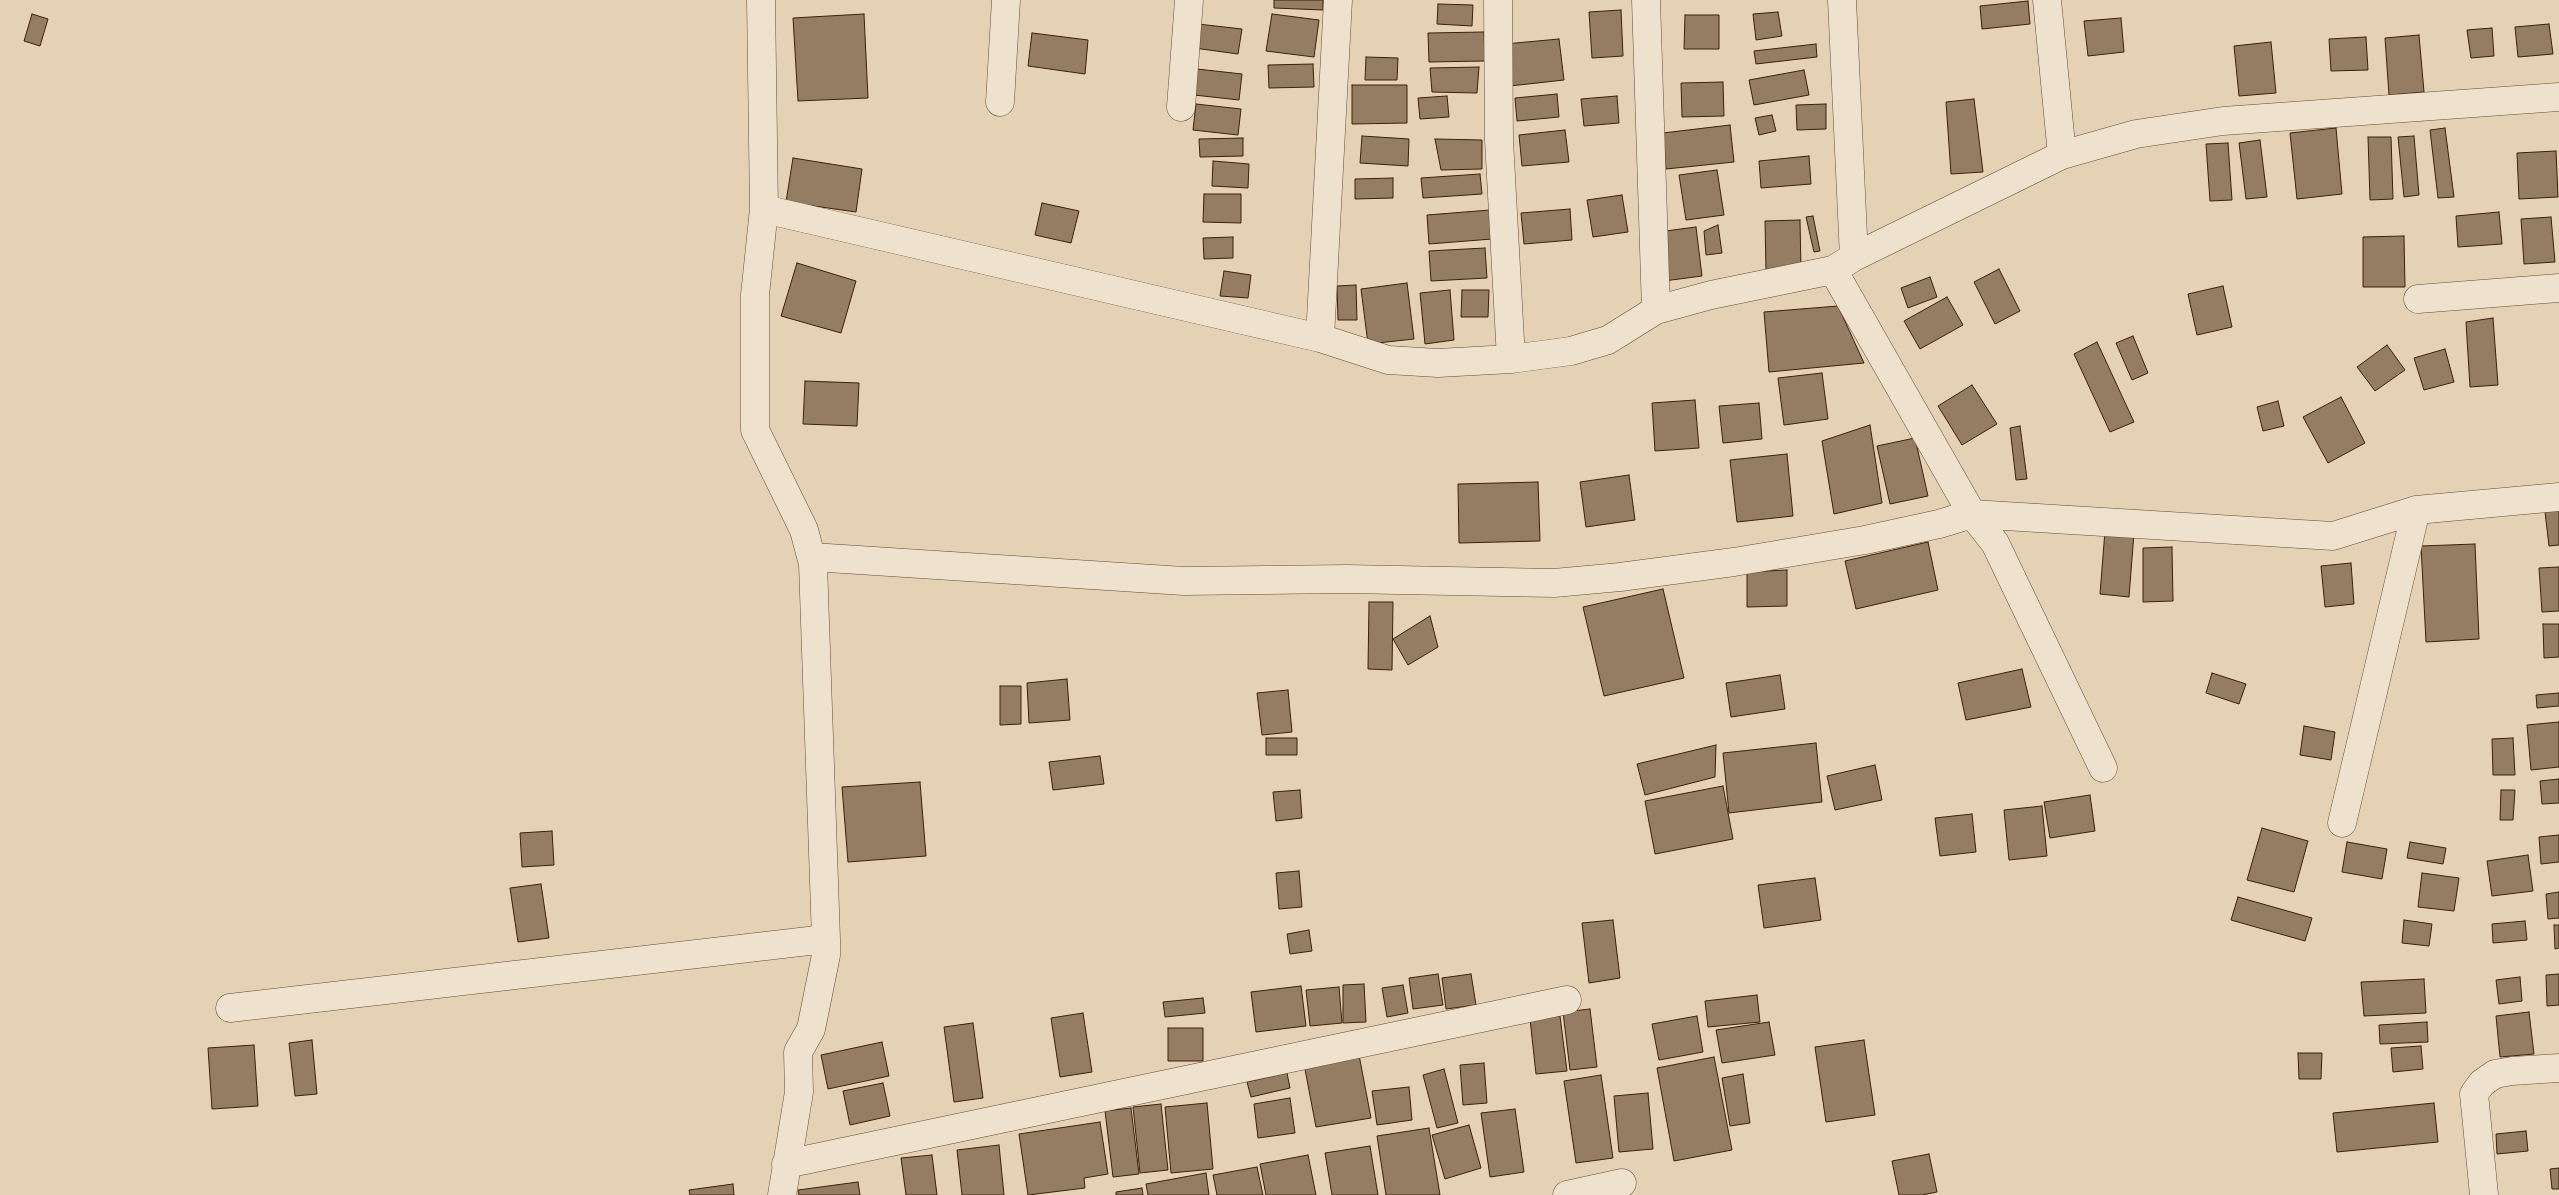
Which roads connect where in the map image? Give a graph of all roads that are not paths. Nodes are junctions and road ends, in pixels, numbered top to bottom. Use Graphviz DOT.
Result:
graph roads {
  1 [pos="761,0"];
  2 [pos="1006,0"];
  3 [pos="1189,0"];
  4 [pos="1338,0"];
  5 [pos="1498,0"];
  6 [pos="1646,0"];
  7 [pos="1842,0"];
  8 [pos="2048,0"];
  9 [pos="2559,97"];
  10 [pos="1000,102"];
  11 [pos="1181,107"];
  12 [pos="2062,155"];
  13 [pos="764,209"];
  14 [pos="1844,263"];
  15 [pos="2559,288"];
  16 [pos="2418,299"];
  17 [pos="1656,310"];
  18 [pos="1320,338"];
  19 [pos="1511,360"];
  20 [pos="2559,497"];
  21 [pos="2416,510"];
  22 [pos="1972,514"];
  23 [pos="812,556"];
  24 [pos="2103,768"];
  25 [pos="2342,824"];
  26 [pos="826,939"];
  27 [pos="1567,1000"];
  28 [pos="230,1008"];
  29 [pos="2559,1068"];
  30 [pos="786,1164"];
  31 [pos="1622,1183"];
  32 [pos="782,1195"];
  33 [pos="1567,1195"];
  34 [pos="2484,1195"];
  1 -- 13 [label="street"];
  2 -- 10 [label="street"];
  3 -- 11 [label="street"];
  4 -- 18 [label="street"];
  5 -- 19 [label="street"];
  6 -- 17 [label="street"];
  7 -- 14 [label="street"];
  8 -- 12 [label="street"];
  9 -- 12 [label="street"];
  12 -- 14 [label="street"];
  13 -- 18 [label="street"];
  13 -- 23 [label="street"];
  14 -- 17 [label="street"];
  14 -- 22 [label="street"];
  15 -- 16 [label="street"];
  17 -- 19 [label="street"];
  18 -- 19 [label="street"];
  20 -- 21 [label="street"];
  21 -- 22 [label="street"];
  21 -- 25 [label="street"];
  22 -- 23 [label="street"];
  22 -- 24 [label="street"];
  23 -- 26 [label="street"];
  26 -- 28 [label="street"];
  26 -- 30 [label="street"];
  27 -- 30 [label="street"];
  29 -- 34 [label="street"];
  30 -- 32 [label="street"];
  31 -- 33 [label="street"];
}
